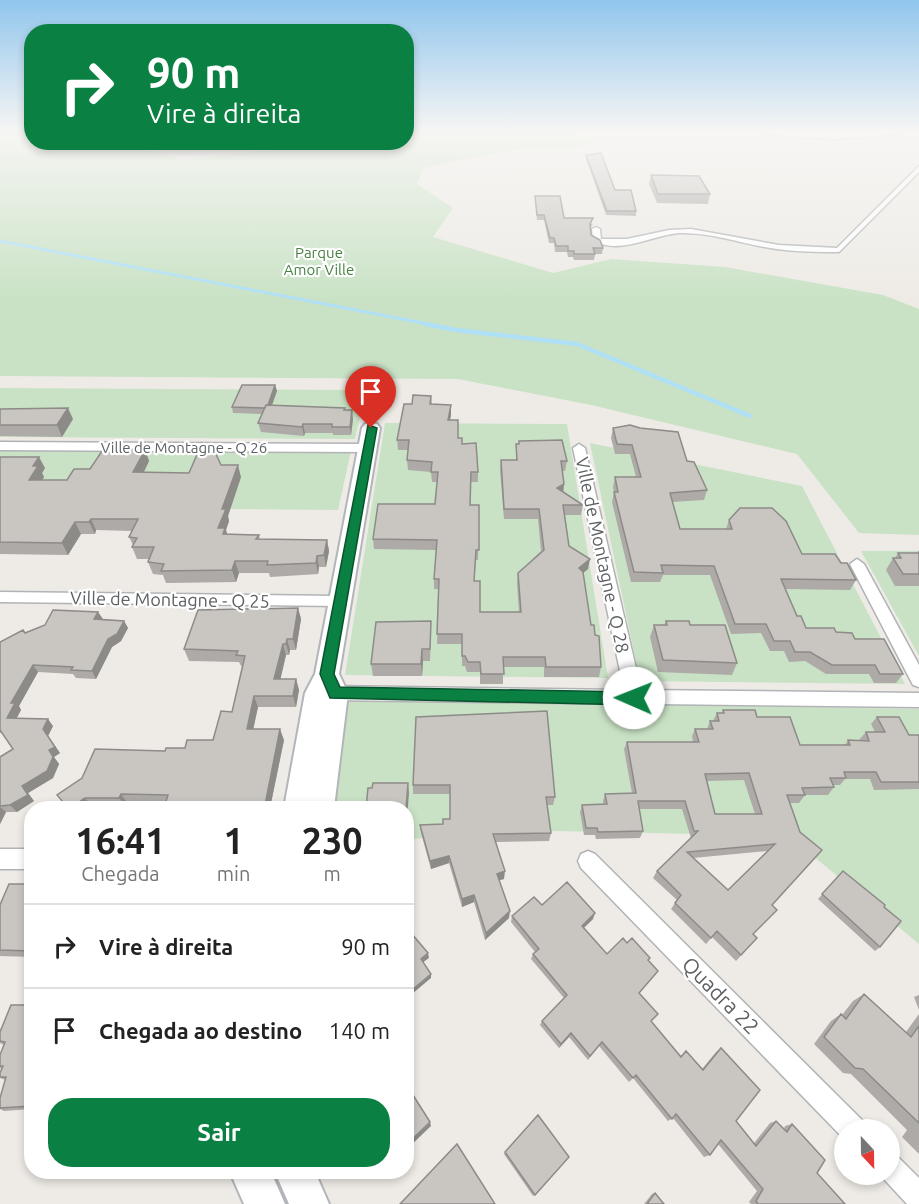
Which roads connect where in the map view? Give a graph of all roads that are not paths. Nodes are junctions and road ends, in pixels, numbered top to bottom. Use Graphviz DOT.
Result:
graph roads {
  1 [pos="900,187"];
  2 [pos="596,229"];
  3 [pos="370,438"];
  4 [pos="0,446"];
  5 [pos="579,448"];
  6 [pos="857,564"];
  7 [pos="0,597"];
  8 [pos="339,600"];
  9 [pos="919,680"];
  10 [pos="327,686"];
  11 [pos="634,698"];
  12 [pos="919,700"];
  13 [pos="300,801"];
  14 [pos="320,801"];
  15 [pos="0,859"];
  16 [pos="24,859"];
  17 [pos="588,861"];
  18 [pos="843,1119"];
  19 [pos="900,1177"];
  20 [pos="253,1179"];
  21 [pos="298,1179"];
  22 [pos="919,1197"];
  23 [pos="265,1204"];
  24 [pos="309,1204"];
  1 -- 2 [label="street"];
  3 -- 4 [label="street, Ville de Montagne - Q 26"];
  3 -- 8 [label="street"];
  5 -- 11 [label="street, Ville de Montagne - Q 28"];
  6 -- 9 [label="street"];
  7 -- 8 [label="street, Ville de Montagne - Q 25"];
  8 -- 10 [label="street"];
  10 -- 11 [label="street"];
  10 -- 13 [label="street"];
  10 -- 14 [label="street"];
  11 -- 12 [label="street"];
  15 -- 16 [label="street"];
  17 -- 18 [label="street, Quadra 22"];
  19 -- 22 [label="street"];
  20 -- 23 [label="street"];
  21 -- 24 [label="street"];
}
